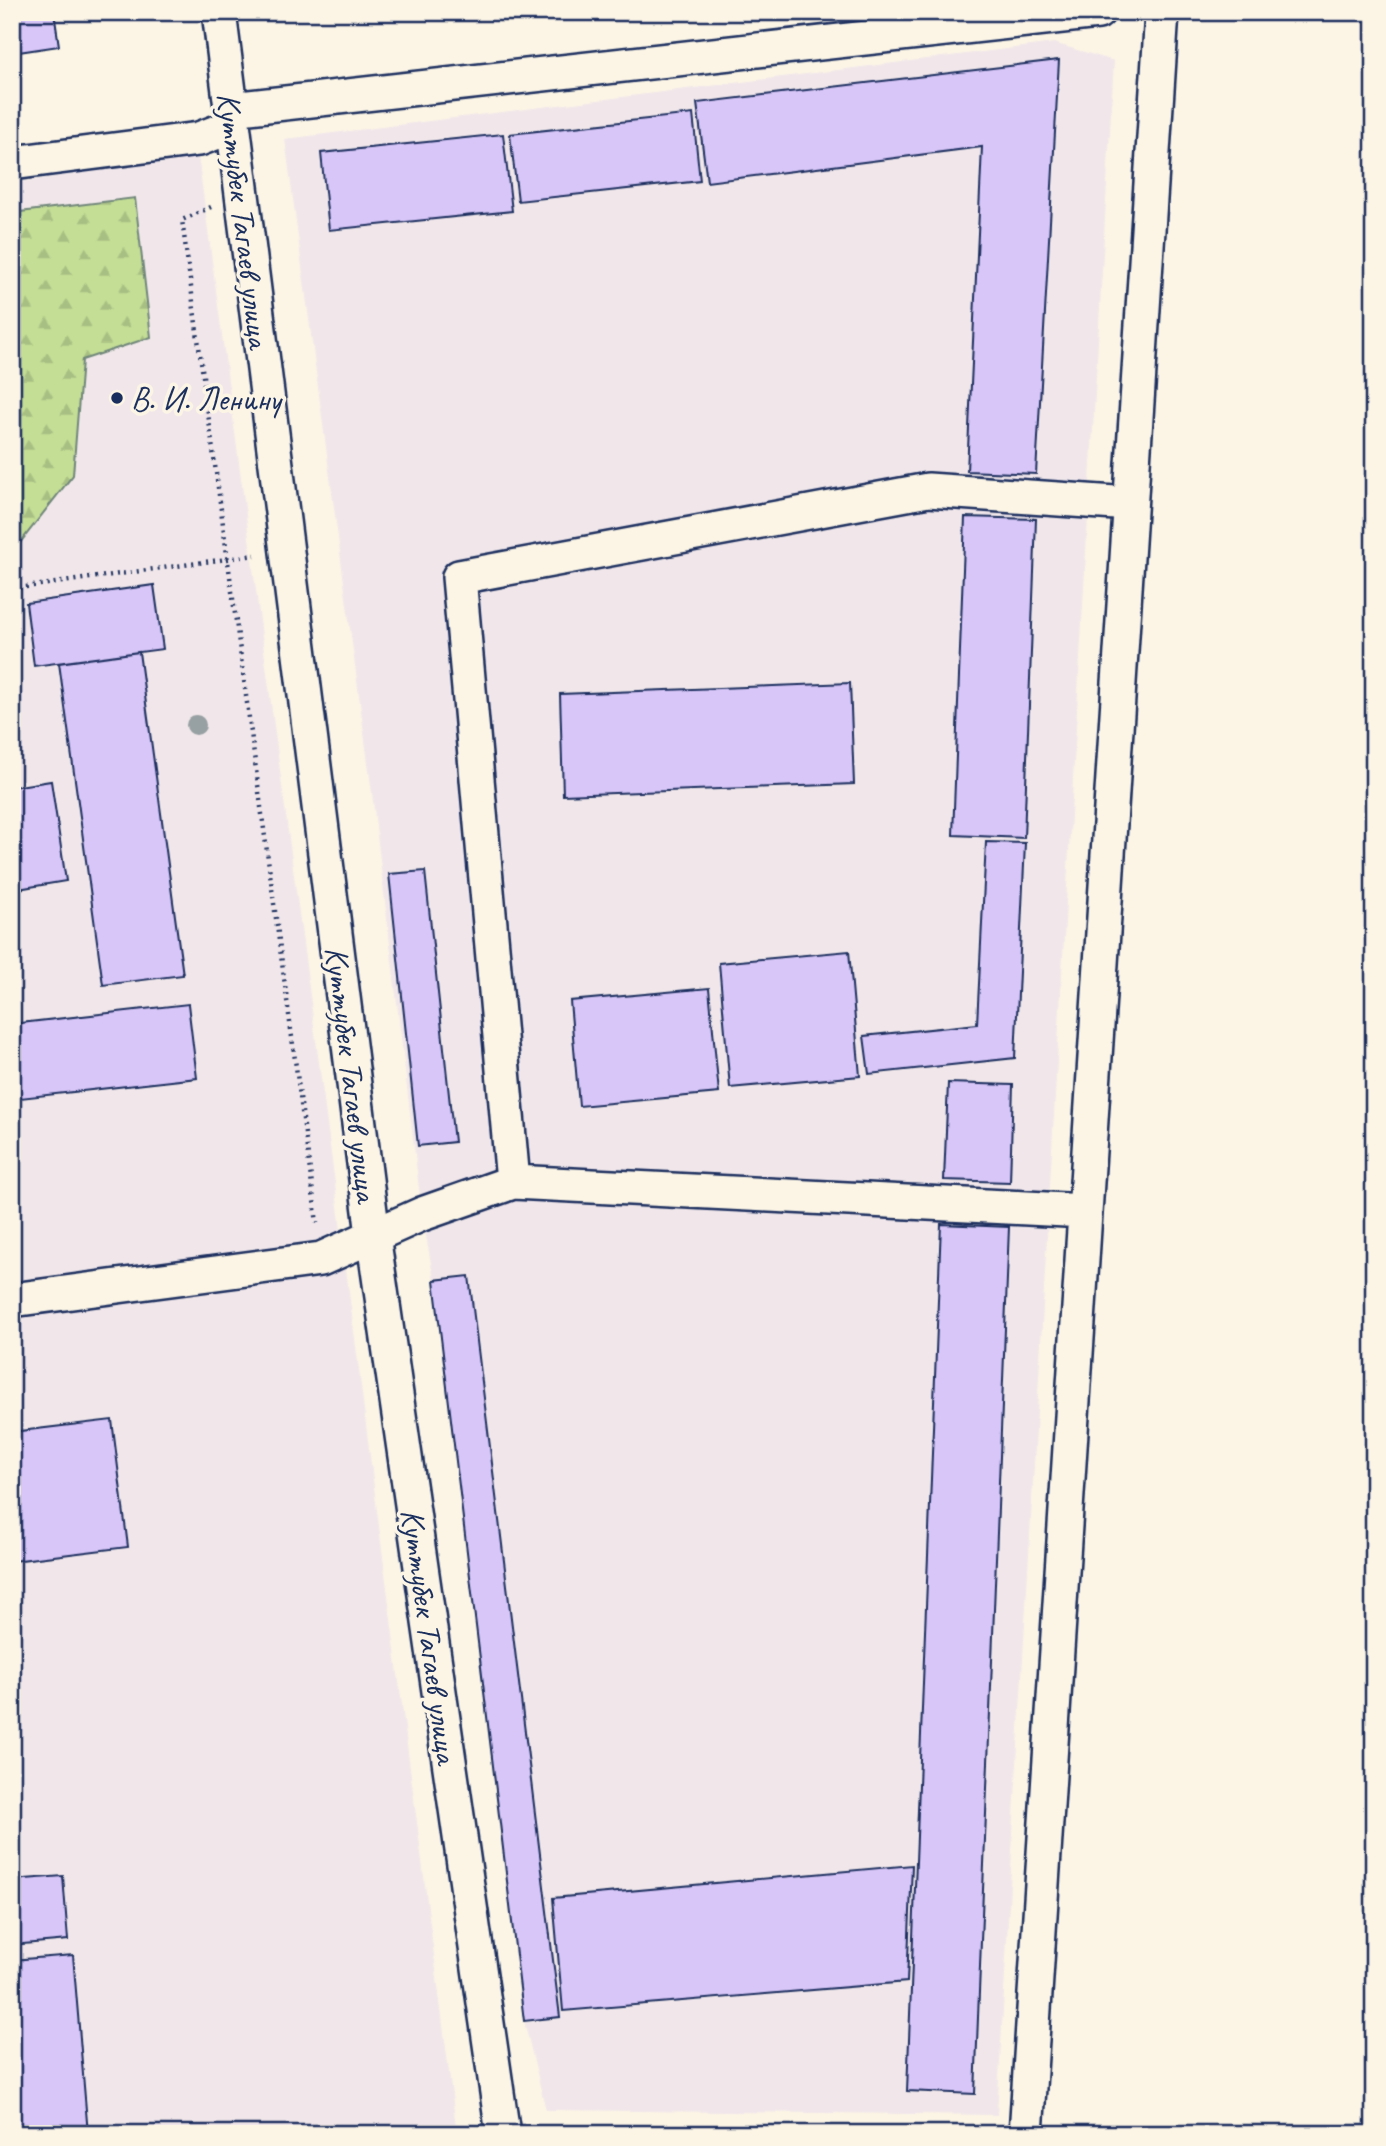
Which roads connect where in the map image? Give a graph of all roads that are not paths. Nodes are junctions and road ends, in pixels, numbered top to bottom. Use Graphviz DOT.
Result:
graph roads {
  1 [pos="219,12"];
  2 [pos="1098,12"];
  3 [pos="1162,12"];
  4 [pos="883,24"];
  5 [pos="233,128"];
  6 [pos="12,163"];
  7 [pos="1130,504"];
  8 [pos="513,1182"];
  9 [pos="1085,1211"];
  10 [pos="373,1235"];
  11 [pos="12,1300"];
  12 [pos="503,2134"];
  13 [pos="1026,2134"];
  1 -- 5 [label="street, Куттубек Тагаев улица"];
  2 -- 4 [label="street"];
  3 -- 7 [label="street"];
  4 -- 5 [label="street"];
  5 -- 6 [label="street"];
  5 -- 10 [label="street, Куттубек Тагаев улица"];
  7 -- 8 [label="street"];
  7 -- 9 [label="street"];
  8 -- 9 [label="street"];
  8 -- 10 [label="street"];
  9 -- 13 [label="street"];
  10 -- 11 [label="street"];
  10 -- 12 [label="street, Куттубек Тагаев улица"];
}
